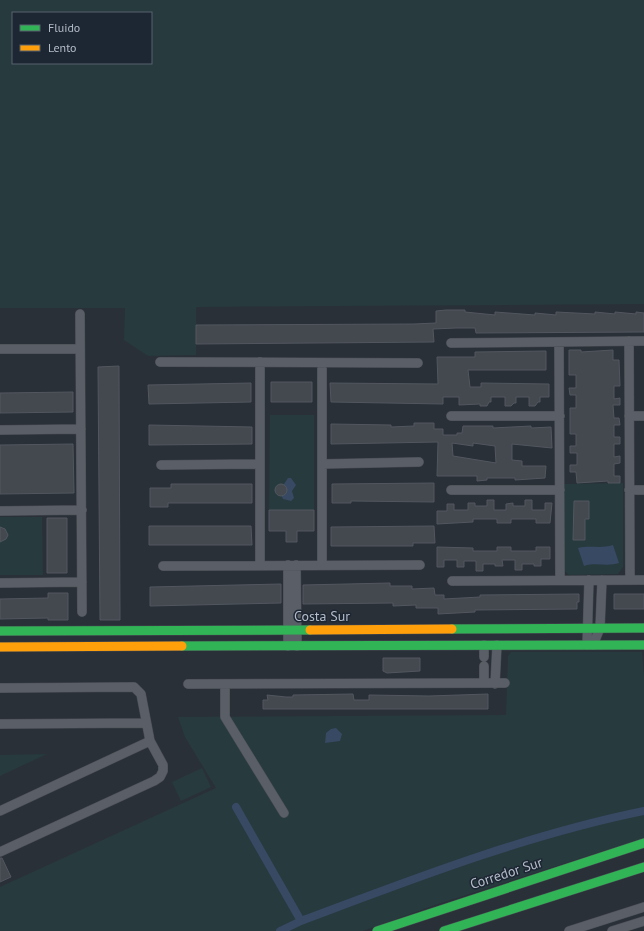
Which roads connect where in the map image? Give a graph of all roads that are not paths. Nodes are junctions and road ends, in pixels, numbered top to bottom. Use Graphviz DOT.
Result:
graph roads {
  1 [pos="80,314"];
  2 [pos="629,341"];
  3 [pos="644,341"];
  4 [pos="559,342"];
  5 [pos="451,343"];
  6 [pos="0,349"];
  7 [pos="80,349"];
  8 [pos="160,362"];
  9 [pos="260,362"];
  10 [pos="322,363"];
  11 [pos="418,363"];
  12 [pos="450,416"];
  13 [pos="560,416"];
  14 [pos="629,416"];
  15 [pos="644,416"];
  16 [pos="81,429"];
  17 [pos="0,430"];
  18 [pos="420,462"];
  19 [pos="260,464"];
  20 [pos="322,464"];
  21 [pos="161,465"];
  22 [pos="451,490"];
  23 [pos="560,490"];
  24 [pos="629,490"];
  25 [pos="644,490"];
  26 [pos="0,510"];
  27 [pos="82,510"];
  28 [pos="260,565"];
  29 [pos="292,565"];
  30 [pos="322,565"];
  31 [pos="420,565"];
  32 [pos="163,566"];
  33 [pos="560,580"];
  34 [pos="589,580"];
  35 [pos="602,580"];
  36 [pos="630,580"];
  37 [pos="644,580"];
  38 [pos="452,581"];
  39 [pos="82,582"];
  40 [pos="0,583"];
  41 [pos="82,612"];
  42 [pos="588,628"];
  43 [pos="600,628"];
  44 [pos="644,628"];
  45 [pos="293,630"];
  46 [pos="0,631"];
  47 [pos="484,645"];
  48 [pos="497,645"];
  49 [pos="590,645"];
  50 [pos="644,645"];
  51 [pos="293,646"];
  52 [pos="0,647"];
  53 [pos="505,683"];
  54 [pos="188,684"];
  55 [pos="225,684"];
  56 [pos="484,684"];
  57 [pos="495,684"];
  58 [pos="0,688"];
  59 [pos="145,723"];
  60 [pos="0,724"];
  61 [pos="150,741"];
  62 [pos="0,811"];
  63 [pos="284,813"];
  64 [pos="644,843"];
  65 [pos="0,852"];
  66 [pos="644,867"];
  67 [pos="644,907"];
  68 [pos="644,921"];
  69 [pos="377,931"];
  70 [pos="444,931"];
  71 [pos="569,931"];
  72 [pos="612,931"];
  1 -- 7 [label="street"];
  2 -- 3 [label="street"];
  2 -- 4 [label="street"];
  2 -- 14 [label="street"];
  4 -- 5 [label="street"];
  4 -- 13 [label="street"];
  6 -- 7 [label="street"];
  7 -- 16 [label="street"];
  8 -- 9 [label="street"];
  9 -- 10 [label="street"];
  9 -- 19 [label="street"];
  10 -- 11 [label="street"];
  10 -- 20 [label="street"];
  12 -- 13 [label="street"];
  13 -- 23 [label="street"];
  14 -- 15 [label="street"];
  14 -- 24 [label="street"];
  16 -- 17 [label="street"];
  16 -- 27 [label="street"];
  18 -- 20 [label="street"];
  19 -- 21 [label="street"];
  19 -- 28 [label="street"];
  20 -- 30 [label="street"];
  22 -- 23 [label="street"];
  23 -- 33 [label="street"];
  24 -- 25 [label="street"];
  24 -- 36 [label="street"];
  26 -- 27 [label="street"];
  27 -- 39 [label="street"];
  28 -- 29 [label="street"];
  28 -- 32 [label="street"];
  29 -- 30 [label="street"];
  29 -- 45 [label="street"];
  30 -- 31 [label="street"];
  33 -- 34 [label="street"];
  33 -- 38 [label="street"];
  34 -- 35 [label="street"];
  34 -- 42 [label="street"];
  35 -- 36 [label="street"];
  35 -- 43 [label="street"];
  36 -- 37 [label="street"];
  39 -- 40 [label="street"];
  39 -- 41 [label="street"];
  42 -- 43 [label="main road, Costa Sur"];
  42 -- 45 [label="main road, Costa Sur"];
  42 -- 49 [label="street"];
  43 -- 44 [label="main road, Costa Sur"];
  43 -- 49 [label="street"];
  45 -- 46 [label="main road, Costa Sur"];
  45 -- 51 [label="street"];
  47 -- 48 [label="main road"];
  47 -- 51 [label="main road"];
  47 -- 56 [label="street"];
  48 -- 49 [label="main road"];
  48 -- 57 [label="street"];
  49 -- 50 [label="main road"];
  51 -- 52 [label="main road"];
  53 -- 57 [label="street"];
  54 -- 55 [label="street"];
  55 -- 56 [label="street"];
  55 -- 63 [label="street"];
  56 -- 57 [label="street"];
  58 -- 59 [label="street"];
  59 -- 60 [label="street"];
  59 -- 61 [label="street"];
  61 -- 62 [label="street"];
  61 -- 65 [label="street"];
  64 -- 69 [label="main road, Corredor Sur"];
  66 -- 70 [label="main road"];
  67 -- 71 [label="street"];
  68 -- 72 [label="street"];
}
